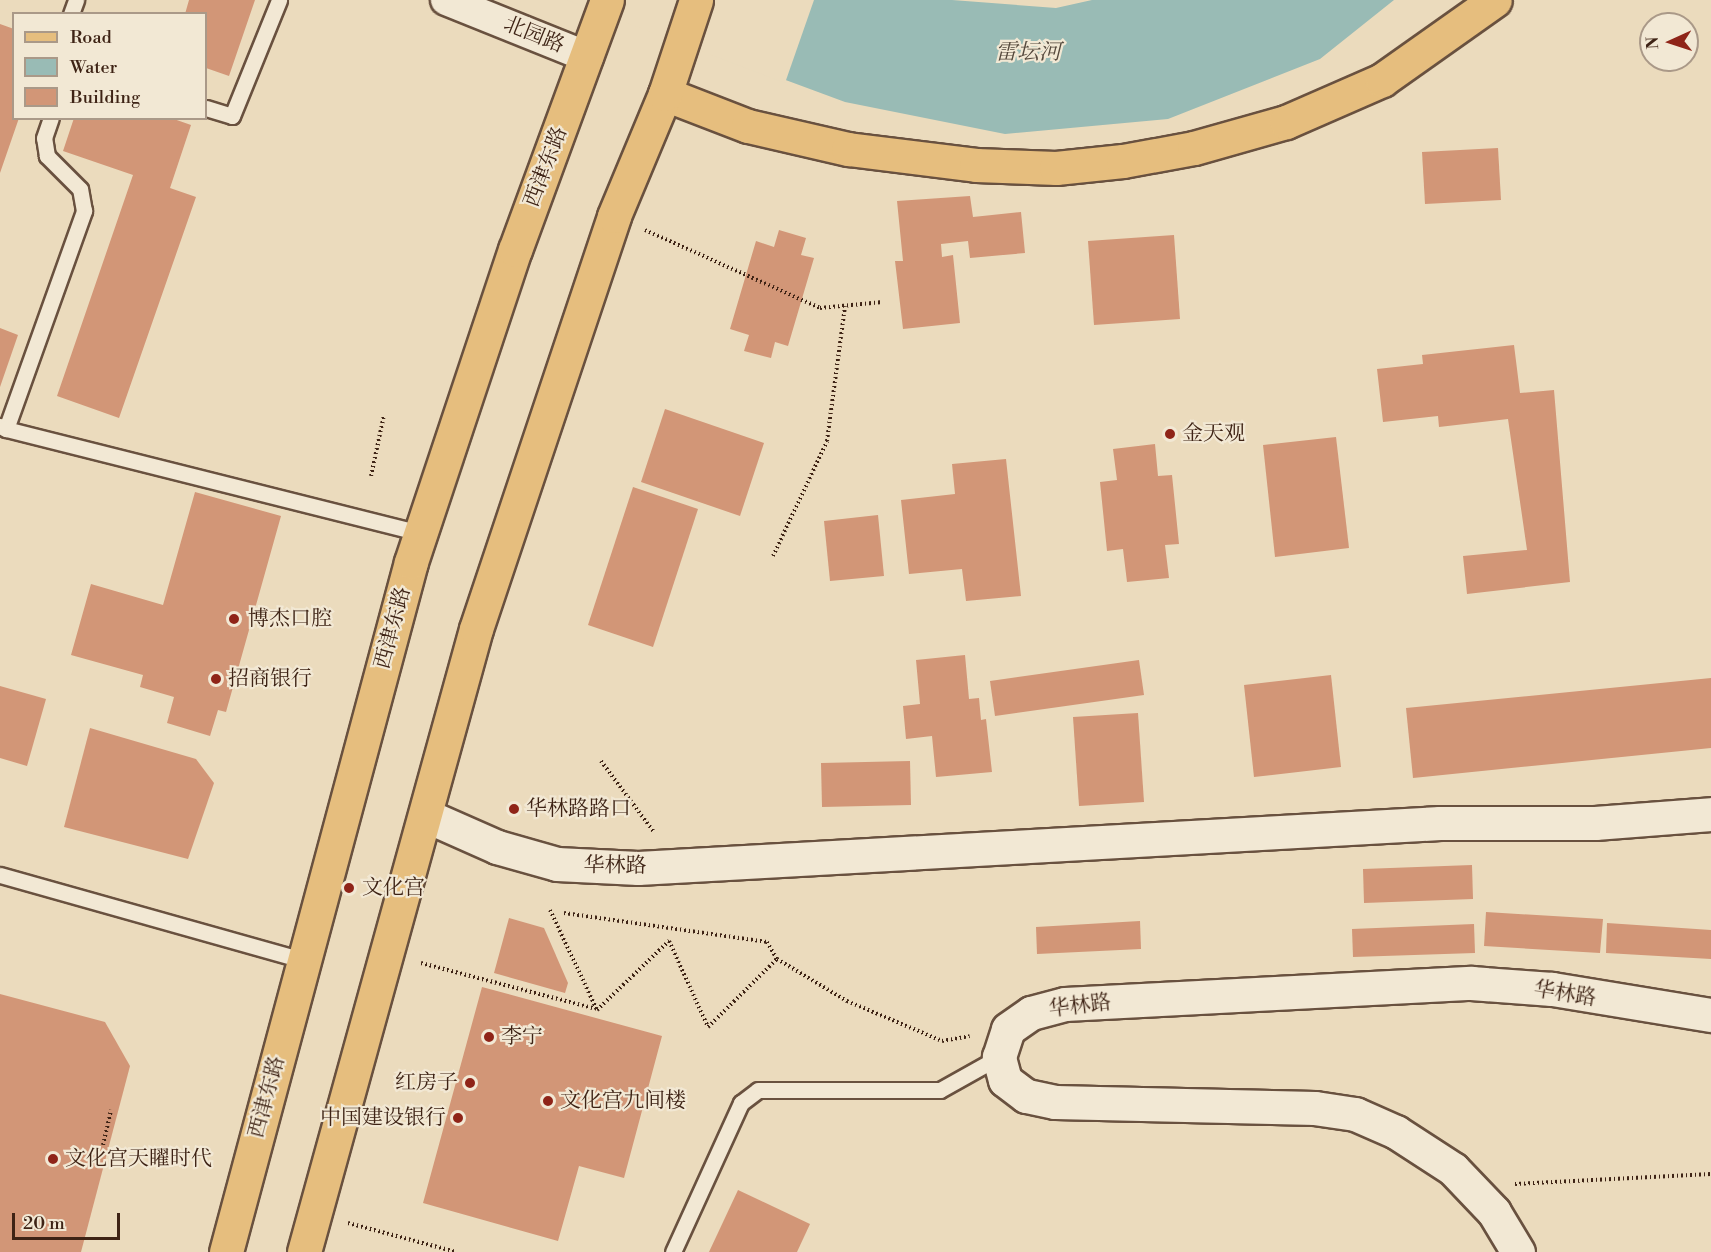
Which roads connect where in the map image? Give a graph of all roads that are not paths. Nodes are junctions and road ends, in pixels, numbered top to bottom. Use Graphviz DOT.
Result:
graph roads {
  1 [pos="279,0"];
  2 [pos="446,0"];
  3 [pos="1495,0"];
  4 [pos="696,4"];
  5 [pos="604,8"];
  6 [pos="513,13"];
  7 [pos="588,57"];
  8 [pos="665,94"];
  9 [pos="207,108"];
  10 [pos="50,120"];
  11 [pos="3,428"];
  12 [pos="421,533"];
  13 [pos="1711,814"];
  14 [pos="427,816"];
  15 [pos="0,875"];
  16 [pos="303,960"];
  17 [pos="1711,1015"];
  18 [pos="1004,1043"];
  19 [pos="226,1252"];
  20 [pos="304,1252"];
  21 [pos="673,1252"];
  22 [pos="1518,1252"];
  1 -- 9 [label="lane"];
  2 -- 6 [label="street, 北园路"];
  3 -- 8 [label="main road"];
  4 -- 8 [label="main road"];
  5 -- 7 [label="main road, 西津东路"];
  6 -- 7 [label="street, 北园路"];
  7 -- 12 [label="main road, 西津东路"];
  8 -- 14 [label="main road"];
  10 -- 11 [label="lane"];
  11 -- 12 [label="lane"];
  12 -- 16 [label="main road, 西津东路"];
  13 -- 14 [label="street, 华林路"];
  14 -- 20 [label="main road"];
  15 -- 16 [label="lane"];
  16 -- 19 [label="main road, 西津东路"];
  17 -- 18 [label="street, 华林路"];
  18 -- 21 [label="lane"];
  18 -- 22 [label="street"];
}
